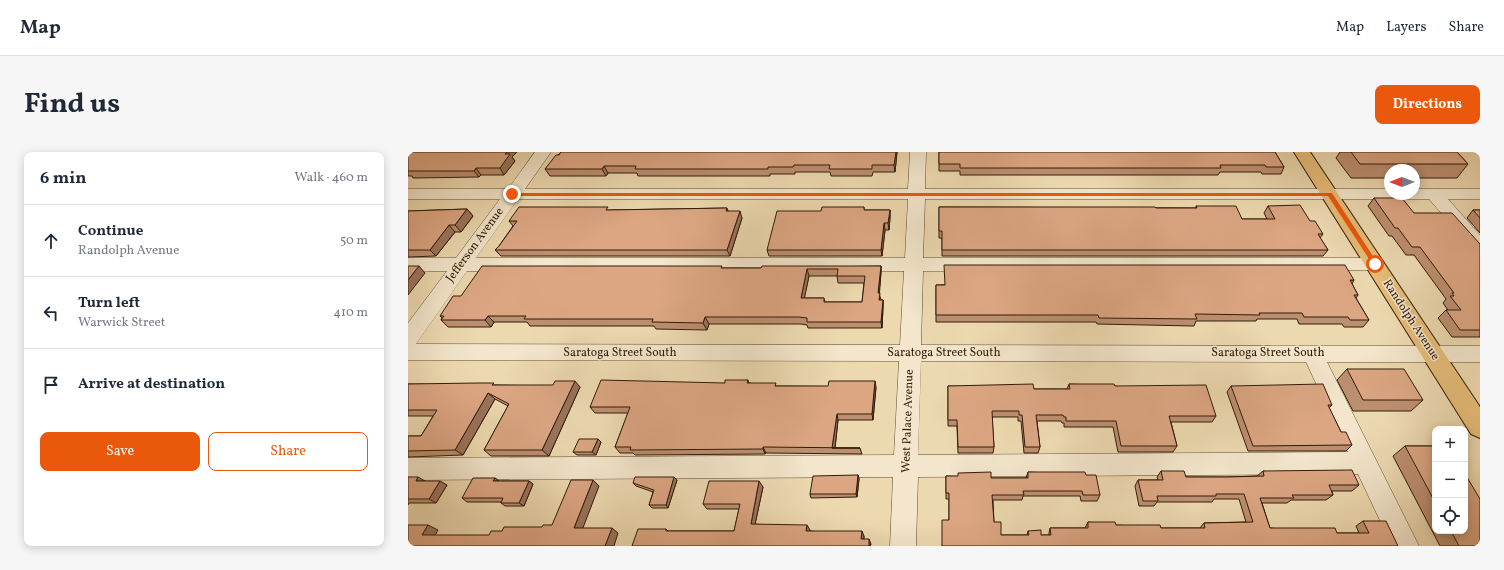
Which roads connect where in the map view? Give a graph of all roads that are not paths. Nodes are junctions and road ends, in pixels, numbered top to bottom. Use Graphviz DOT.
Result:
graph roads {
  1 [pos="543,152"];
  2 [pos="918,152"];
  3 [pos="1302,152"];
  4 [pos="408,194"];
  5 [pos="512,194"];
  6 [pos="916,194"];
  7 [pos="1330,194"];
  8 [pos="1434,194"];
  9 [pos="1480,194"];
  10 [pos="1480,247"];
  11 [pos="1375,264"];
  12 [pos="408,265"];
  13 [pos="461,265"];
  14 [pos="914,265"];
  15 [pos="408,339"];
  16 [pos="408,352"];
  17 [pos="910,353"];
  18 [pos="1312,353"];
  19 [pos="1432,354"];
  20 [pos="1480,354"];
  21 [pos="1480,427"];
  22 [pos="1366,463"];
  23 [pos="906,465"];
  24 [pos="408,469"];
  25 [pos="903,546"];
  26 [pos="1406,546"];
  1 -- 5 [label="street, Jefferson Avenue"];
  2 -- 6 [label="street, West Palace Avenue"];
  3 -- 7 [label="main road, Randolph Avenue"];
  4 -- 5 [label="street"];
  5 -- 6 [label="street"];
  5 -- 13 [label="street, Jefferson Avenue"];
  6 -- 7 [label="street"];
  6 -- 14 [label="street, West Palace Avenue"];
  7 -- 8 [label="street"];
  7 -- 11 [label="main road, Randolph Avenue"];
  8 -- 9 [label="street"];
  8 -- 10 [label="street"];
  11 -- 14 [label="street"];
  11 -- 19 [label="main road, Randolph Avenue"];
  12 -- 13 [label="street"];
  13 -- 14 [label="street"];
  13 -- 15 [label="street, Jefferson Avenue"];
  14 -- 17 [label="street, West Palace Avenue"];
  16 -- 17 [label="street, Saratoga Street South"];
  17 -- 18 [label="street, Saratoga Street South"];
  17 -- 23 [label="street, West Palace Avenue"];
  18 -- 19 [label="street, Saratoga Street South"];
  18 -- 22 [label="street"];
  19 -- 20 [label="street, Saratoga Street South"];
  19 -- 21 [label="main road, Randolph Avenue"];
  22 -- 23 [label="street"];
  22 -- 26 [label="street"];
  23 -- 24 [label="street"];
  23 -- 25 [label="street, West Palace Avenue"];
}
